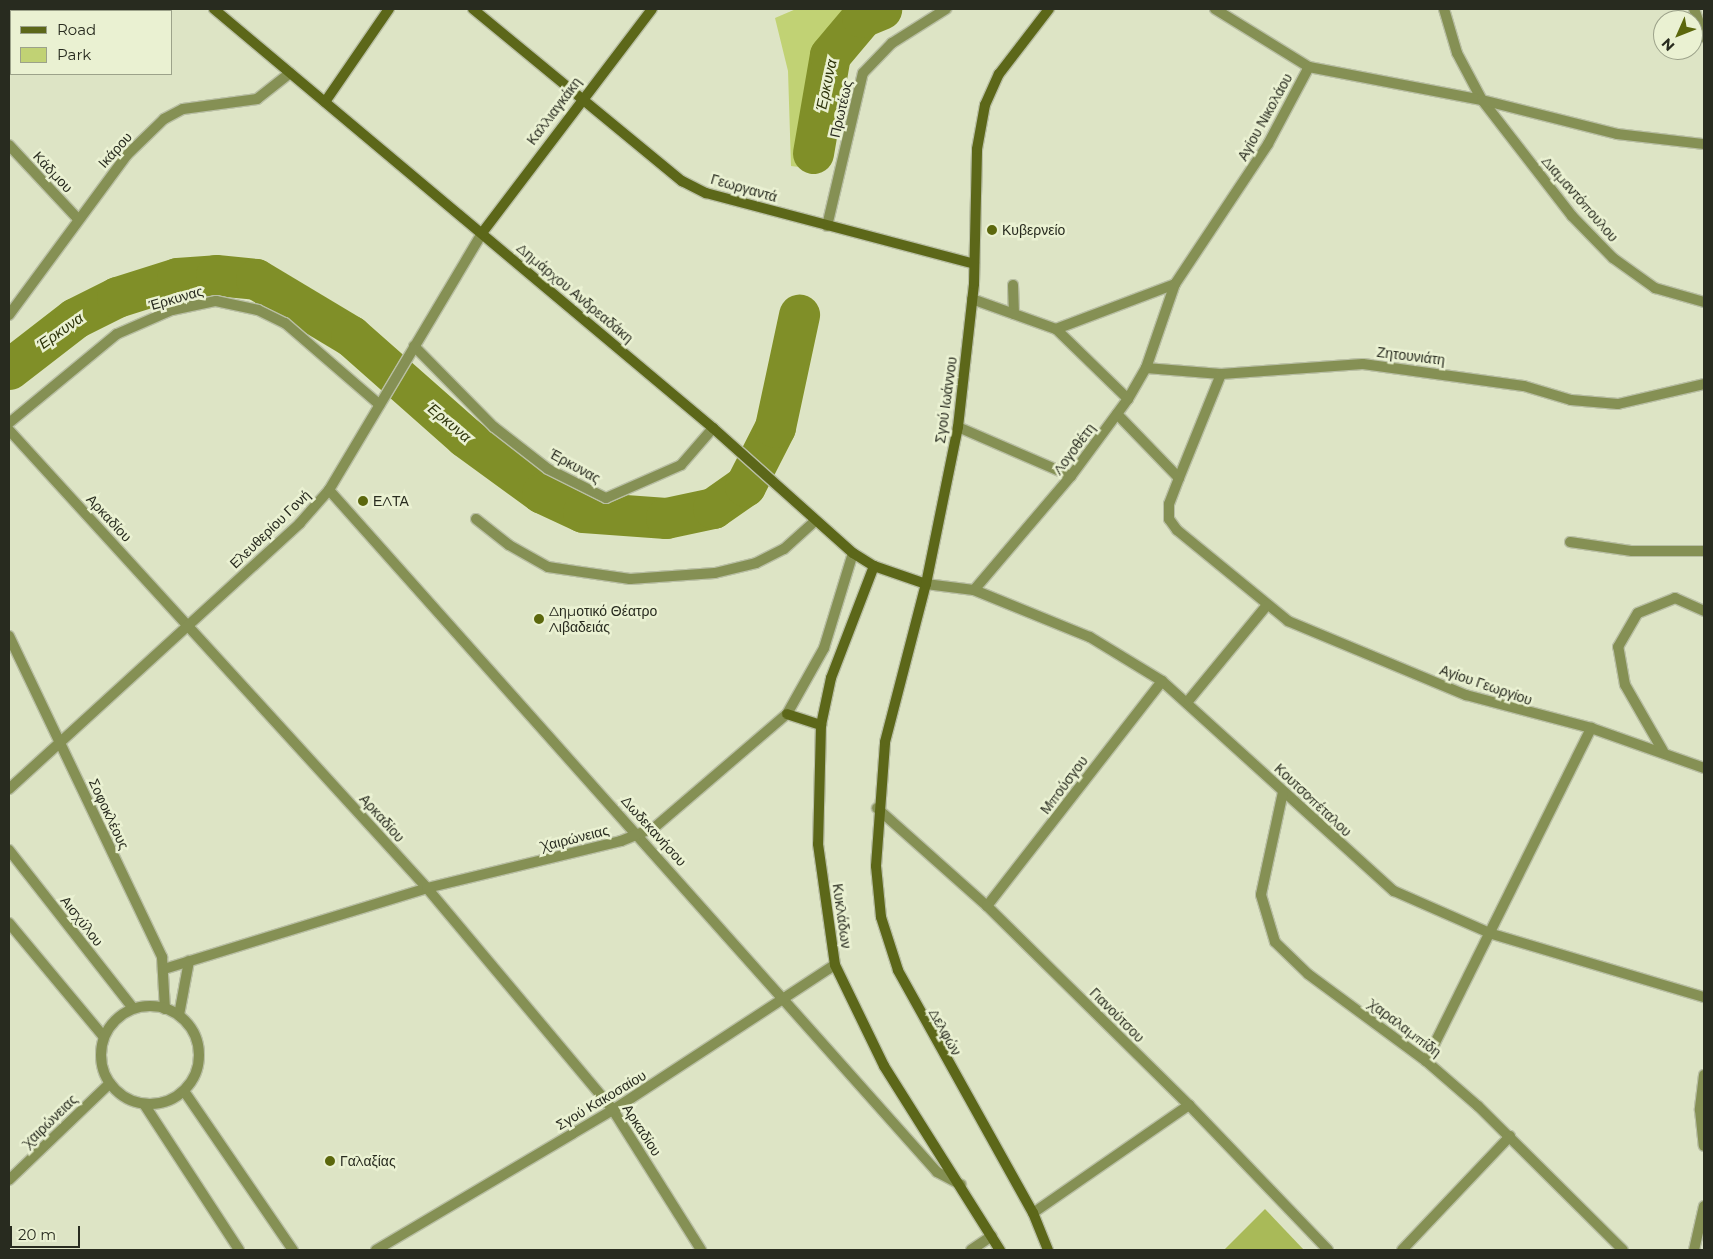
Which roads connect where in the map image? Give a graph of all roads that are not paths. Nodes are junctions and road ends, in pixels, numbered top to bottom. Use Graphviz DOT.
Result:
graph roads {
  1 [pos="214,9"];
  2 [pos="389,9"];
  3 [pos="473,9"];
  4 [pos="652,9"];
  5 [pos="946,9"];
  6 [pos="1049,9"];
  7 [pos="1215,9"];
  8 [pos="1444,9"];
  9 [pos="1694,9"];
  10 [pos="1230,13"];
  11 [pos="1704,37"];
  12 [pos="1309,67"];
  13 [pos="290,73"];
  14 [pos="581,98"];
  15 [pos="1482,100"];
  16 [pos="325,102"];
  17 [pos="1704,144"];
  18 [pos="9,145"];
  19 [pos="77,218"];
  20 [pos="827,226"];
  21 [pos="482,233"];
  22 [pos="974,264"];
  23 [pos="1175,284"];
  24 [pos="1013,285"];
  25 [pos="972,299"];
  26 [pos="1704,302"];
  27 [pos="1014,314"];
  28 [pos="9,315"];
  29 [pos="1056,329"];
  30 [pos="414,346"];
  31 [pos="1146,368"];
  32 [pos="1221,374"];
  33 [pos="1704,384"];
  34 [pos="1128,399"];
  35 [pos="380,405"];
  36 [pos="1117,414"];
  37 [pos="9,423"];
  38 [pos="958,427"];
  39 [pos="713,428"];
  40 [pos="9,430"];
  41 [pos="1071,476"];
  42 [pos="1179,478"];
  43 [pos="329,490"];
  44 [pos="476,519"];
  45 [pos="815,520"];
  46 [pos="1570,542"];
  47 [pos="1704,551"];
  48 [pos="853,553"];
  49 [pos="874,566"];
  50 [pos="926,584"];
  51 [pos="974,590"];
  52 [pos="1267,606"];
  53 [pos="1704,611"];
  54 [pos="190,625"];
  55 [pos="9,636"];
  56 [pos="1162,681"];
  57 [pos="1188,700"];
  58 [pos="787,714"];
  59 [pos="822,725"];
  60 [pos="1591,728"];
  61 [pos="61,744"];
  62 [pos="1663,751"];
  63 [pos="1704,768"];
  64 [pos="9,789"];
  65 [pos="1283,792"];
  66 [pos="878,808"];
  67 [pos="641,836"];
  68 [pos="9,850"];
  69 [pos="427,888"];
  70 [pos="987,906"];
  71 [pos="9,923"];
  72 [pos="1492,934"];
  73 [pos="189,961"];
  74 [pos="835,965"];
  75 [pos="164,969"];
  76 [pos="1704,997"];
  77 [pos="786,1000"];
  78 [pos="133,1008"];
  79 [pos="165,1009"];
  80 [pos="179,1015"];
  81 [pos="104,1037"];
  82 [pos="1426,1061"];
  83 [pos="1704,1075"];
  84 [pos="110,1083"];
  85 [pos="184,1091"];
  86 [pos="144,1104"];
  87 [pos="1189,1105"];
  88 [pos="613,1110"];
  89 [pos="1510,1136"];
  90 [pos="1704,1146"];
  91 [pos="9,1180"];
  92 [pos="961,1185"];
  93 [pos="1704,1206"];
  94 [pos="1033,1214"];
  95 [pos="992,1236"];
  96 [pos="240,1250"];
  97 [pos="293,1250"];
  98 [pos="376,1250"];
  99 [pos="701,1250"];
  100 [pos="971,1250"];
  101 [pos="1000,1250"];
  102 [pos="1048,1250"];
  103 [pos="1328,1250"];
  104 [pos="1402,1250"];
  105 [pos="1624,1250"];
  106 [pos="1694,1250"];
  1 -- 13 [label="main road, Δημάρχου Ανδρεαδάκη"];
  2 -- 16 [label="main road"];
  3 -- 14 [label="main road, Γεωργαντά"];
  4 -- 14 [label="main road, Καλλιαγκάκη"];
  5 -- 20 [label="street, Πρωτέως"];
  6 -- 22 [label="main road, Σγού Ιωάννου"];
  7 -- 10 [label="street"];
  8 -- 15 [label="street, Διαμαντόπουλου"];
  9 -- 11 [label="street"];
  10 -- 12 [label="street"];
  12 -- 15 [label="street, Αγίου Νικολάου"];
  12 -- 23 [label="street, Αγίου Νικολάου"];
  13 -- 16 [label="main road, Δημάρχου Ανδρεαδάκη"];
  13 -- 19 [label="street, Ικάρου"];
  14 -- 20 [label="main road, Γεωργαντά"];
  14 -- 21 [label="main road, Καλλιαγκάκη"];
  15 -- 17 [label="street, Αγίου Νικολάου"];
  15 -- 26 [label="street, Διαμαντόπουλου"];
  16 -- 21 [label="main road, Δημάρχου Ανδρεαδάκη"];
  18 -- 19 [label="street, Κάδμου"];
  19 -- 28 [label="street, Ικάρου"];
  20 -- 22 [label="main road, Γεωργαντά"];
  21 -- 30 [label="street, Ελευθερίου Γονή"];
  21 -- 39 [label="main road, Δημάρχου Ανδρεαδάκη"];
  22 -- 25 [label="main road, Σγού Ιωάννου"];
  23 -- 29 [label="street"];
  23 -- 31 [label="street, Αγίου Νικολάου"];
  24 -- 27 [label="street"];
  25 -- 27 [label="street"];
  25 -- 38 [label="main road, Σγού Ιωάννου"];
  27 -- 29 [label="street"];
  29 -- 34 [label="street"];
  30 -- 35 [label="street, Ελευθερίου Γονή"];
  30 -- 39 [label="street, Έρκυνας"];
  31 -- 32 [label="street, Ζητουνιάτη"];
  31 -- 34 [label="street"];
  32 -- 33 [label="street, Ζητουνιάτη"];
  32 -- 42 [label="street"];
  34 -- 36 [label="street, Λογοθέτη"];
  35 -- 37 [label="street, Έρκυνας"];
  35 -- 43 [label="street, Ελευθερίου Γονή"];
  36 -- 41 [label="street, Λογοθέτη"];
  36 -- 42 [label="street"];
  38 -- 41 [label="street"];
  38 -- 50 [label="main road, Σγού Ιωάννου"];
  39 -- 45 [label="main road, Δημάρχου Ανδρεαδάκη"];
  40 -- 54 [label="street, Αρκαδίου"];
  41 -- 51 [label="street, Λογοθέτη"];
  42 -- 52 [label="street, Αγίου Γεωργίου"];
  43 -- 54 [label="street, Ελευθερίου Γονή"];
  43 -- 67 [label="street, Δωδεκανήσου"];
  44 -- 45 [label="street"];
  45 -- 48 [label="main road, Δημάρχου Ανδρεαδάκη"];
  46 -- 47 [label="street"];
  48 -- 49 [label="main road, Δημάρχου Ανδρεαδάκη"];
  48 -- 58 [label="street, Χαιρώνειας"];
  49 -- 50 [label="main road, Δημάρχου Ανδρεαδάκη"];
  49 -- 59 [label="main road, Κυκλάδων"];
  50 -- 51 [label="street, Κουτσοπέταλου"];
  50 -- 66 [label="main road, Σγού Ιωάννου"];
  51 -- 56 [label="street, Κουτσοπέταλου"];
  52 -- 57 [label="street"];
  52 -- 60 [label="street, Αγίου Γεωργίου"];
  53 -- 62 [label="street"];
  54 -- 61 [label="street, Ελευθερίου Γονή"];
  54 -- 69 [label="street, Αρκαδίου"];
  55 -- 61 [label="street, Σοφοκλέους"];
  56 -- 57 [label="street, Κουτσοπέταλου"];
  56 -- 70 [label="street, Μπούσγου"];
  57 -- 65 [label="street, Κουτσοπέταλου"];
  58 -- 59 [label="main road"];
  58 -- 67 [label="street, Χαιρώνειας"];
  59 -- 74 [label="main road, Κυκλάδων"];
  60 -- 62 [label="street, Αγίου Γεωργίου"];
  60 -- 72 [label="street"];
  61 -- 64 [label="street, Ελευθερίου Γονή"];
  61 -- 75 [label="street, Σοφοκλέους"];
  62 -- 63 [label="street, Αγίου Γεωργίου"];
  65 -- 72 [label="street, Κουτσοπέταλου"];
  65 -- 82 [label="street, Χαραλαμπίδη"];
  66 -- 70 [label="street, Γιανούτσου"];
  66 -- 94 [label="main road, Δελφών"];
  67 -- 69 [label="street, Χαιρώνειας"];
  67 -- 77 [label="street, Δωδεκανήσου"];
  68 -- 78 [label="street, Αισχύλου"];
  69 -- 73 [label="street, Χαιρώνειας"];
  69 -- 88 [label="street, Αρκαδίου"];
  70 -- 87 [label="street, Γιανούτσου"];
  71 -- 81 [label="street"];
  72 -- 76 [label="street, Κουτσοπέταλου"];
  72 -- 82 [label="street"];
  73 -- 75 [label="street, Χαιρώνειας"];
  73 -- 80 [label="street"];
  74 -- 77 [label="street, Σγού Κακοσαίου"];
  74 -- 92 [label="main road, Κυκλάδων"];
  75 -- 79 [label="street, Σοφοκλέους"];
  77 -- 88 [label="street, Σγού Κακοσαίου"];
  77 -- 92 [label="street, Δωδεκανήσου"];
  78 -- 79 [label="street"];
  78 -- 81 [label="street"];
  79 -- 80 [label="street"];
  80 -- 85 [label="street"];
  81 -- 84 [label="street"];
  82 -- 89 [label="street, Χαραλαμπίδη"];
  83 -- 90 [label="street"];
  84 -- 86 [label="street"];
  84 -- 91 [label="street, Χαιρώνειας"];
  85 -- 86 [label="street"];
  85 -- 97 [label="street"];
  86 -- 96 [label="street"];
  87 -- 94 [label="street"];
  87 -- 103 [label="street, Γιανούτσου"];
  88 -- 98 [label="street, Σγού Κακοσαίου"];
  88 -- 99 [label="street, Αρκαδίου"];
  89 -- 104 [label="street"];
  89 -- 105 [label="street, Χαραλαμπίδη"];
  92 -- 95 [label="main road, Κυκλάδων"];
  93 -- 106 [label="street"];
  94 -- 102 [label="main road, Δελφών"];
  95 -- 100 [label="street"];
  95 -- 101 [label="main road"];
}
